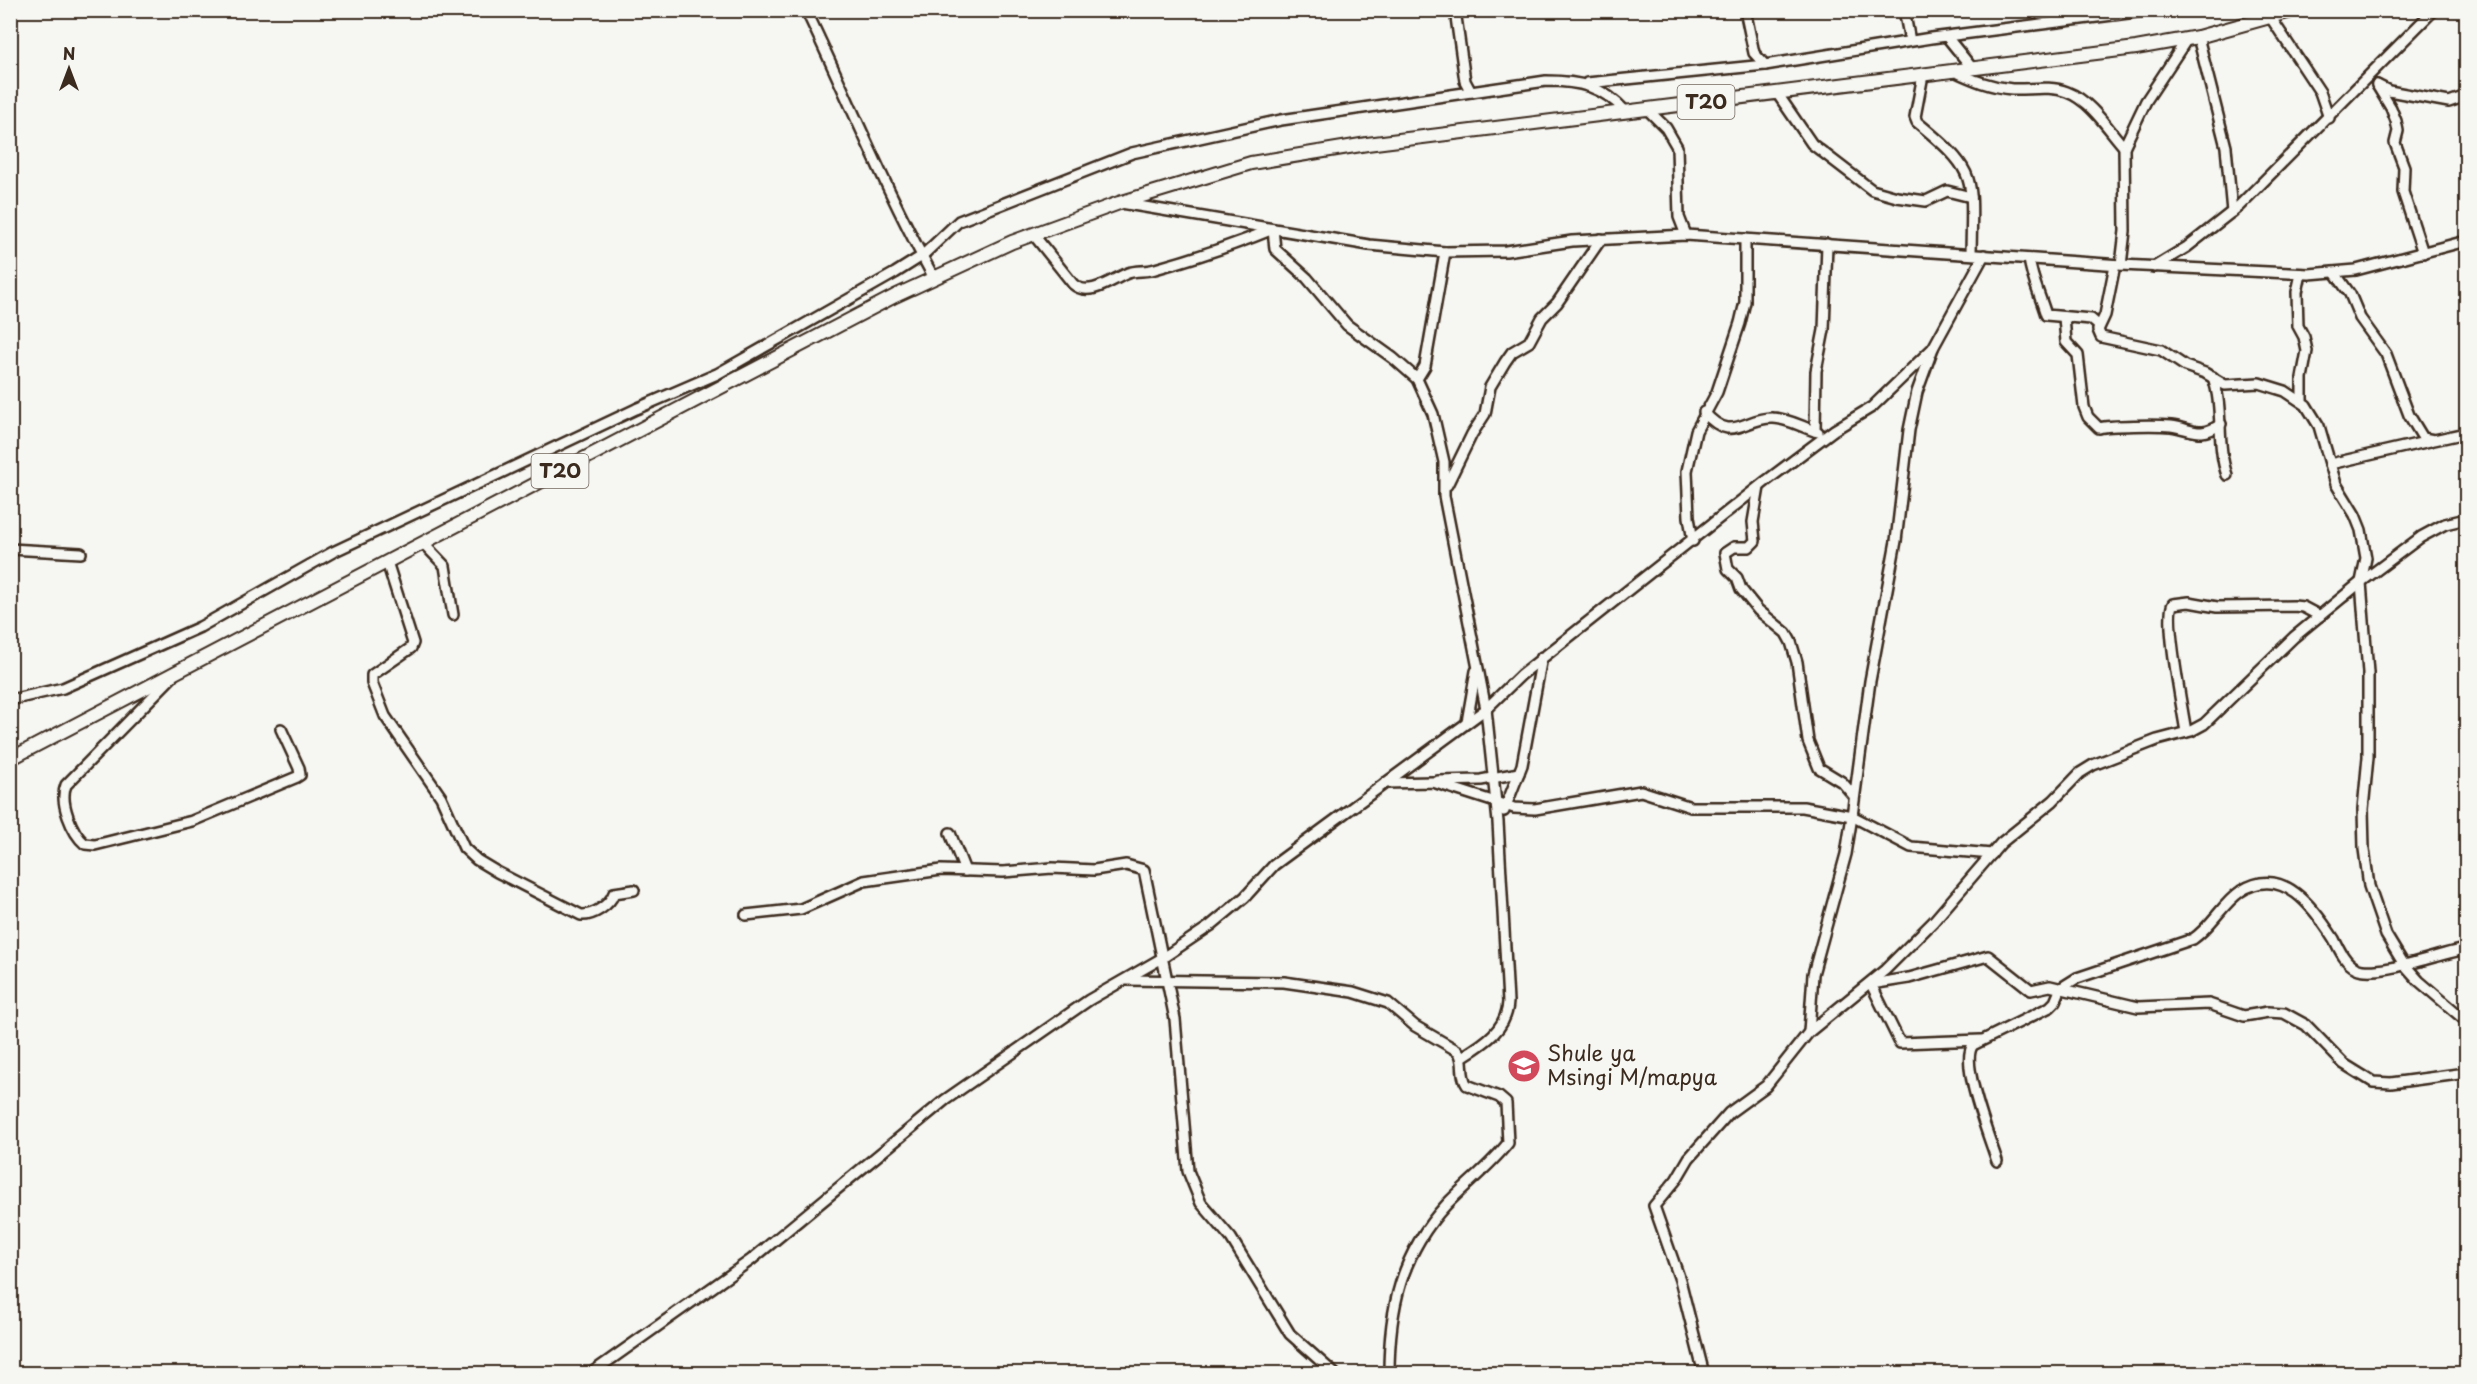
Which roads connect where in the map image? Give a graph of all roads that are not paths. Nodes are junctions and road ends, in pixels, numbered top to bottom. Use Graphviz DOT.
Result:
graph roads {
  1 [pos="806,10"];
  2 [pos="1455,10"];
  3 [pos="1744,10"];
  4 [pos="1904,10"];
  5 [pos="2152,10"];
  6 [pos="2295,10"];
  7 [pos="2434,10"];
  8 [pos="2117,13"];
  9 [pos="2271,18"];
  10 [pos="1947,37"];
  11 [pos="2192,38"];
  12 [pos="1910,41"];
  13 [pos="1766,65"];
  14 [pos="1972,68"];
  15 [pos="1954,71"];
  16 [pos="1923,75"];
  17 [pos="2370,76"];
  18 [pos="1586,83"];
  19 [pos="2377,85"];
  20 [pos="1471,92"];
  21 [pos="1778,93"];
  22 [pos="2466,96"];
  23 [pos="1648,110"];
  24 [pos="1626,112"];
  25 [pos="2329,118"];
  26 [pos="2124,147"];
  27 [pos="1971,197"];
  28 [pos="1119,203"];
  29 [pos="2232,212"];
  30 [pos="1273,229"];
  31 [pos="1033,234"];
  32 [pos="1686,236"];
  33 [pos="1601,239"];
  34 [pos="1745,239"];
  35 [pos="2466,241"];
  36 [pos="1827,244"];
  37 [pos="1446,252"];
  38 [pos="2423,253"];
  39 [pos="1971,254"];
  40 [pos="1984,255"];
  41 [pos="921,256"];
  42 [pos="2028,259"];
  43 [pos="2118,265"];
  44 [pos="2154,267"];
  45 [pos="2335,273"];
  46 [pos="2301,274"];
  47 [pos="934,278"];
  48 [pos="2064,317"];
  49 [pos="2099,326"];
  50 [pos="1933,348"];
  51 [pos="2213,377"];
  52 [pos="1417,379"];
  53 [pos="2302,401"];
  54 [pos="1704,412"];
  55 [pos="2221,424"];
  56 [pos="1815,431"];
  57 [pos="2466,433"];
  58 [pos="1827,435"];
  59 [pos="2434,440"];
  60 [pos="2330,464"];
  61 [pos="2227,475"];
  62 [pos="1759,487"];
  63 [pos="1444,496"];
  64 [pos="2466,519"];
  65 [pos="1693,541"];
  66 [pos="423,543"];
  67 [pos="10,549"];
  68 [pos="81,553"];
  69 [pos="387,562"];
  70 [pos="2361,582"];
  71 [pos="453,615"];
  72 [pos="2320,616"];
  73 [pos="1542,657"];
  74 [pos="1477,663"];
  75 [pos="175,674"];
  76 [pos="10,700"];
  77 [pos="1486,709"];
  78 [pos="1467,722"];
  79 [pos="281,729"];
  80 [pos="2186,732"];
  81 [pos="10,759"];
  82 [pos="1519,773"];
  83 [pos="1493,779"];
  84 [pos="1433,782"];
  85 [pos="1385,783"];
  86 [pos="1854,796"];
  87 [pos="1496,803"];
  88 [pos="1506,806"];
  89 [pos="1852,816"];
  90 [pos="1498,822"];
  91 [pos="950,833"];
  92 [pos="1992,854"];
  93 [pos="965,871"];
  94 [pos="634,890"];
  95 [pos="746,915"];
  96 [pos="2466,949"];
  97 [pos="1164,957"];
  98 [pos="2403,963"];
  99 [pos="1125,980"];
  100 [pos="1168,982"];
  101 [pos="1871,984"];
  102 [pos="2061,988"];
  103 [pos="2466,1021"];
  104 [pos="1809,1032"];
  105 [pos="1981,1040"];
  106 [pos="1462,1058"];
  107 [pos="2466,1073"];
  108 [pos="1997,1161"];
  109 [pos="590,1374"];
  110 [pos="1335,1374"];
  111 [pos="1389,1374"];
  112 [pos="1704,1374"];
  1 -- 41 [label="street"];
  2 -- 20 [label="street"];
  3 -- 13 [label="street"];
  4 -- 12 [label="street"];
  5 -- 8 [label="street"];
  6 -- 9 [label="main road, T20"];
  7 -- 17 [label="street"];
  8 -- 10 [label="street"];
  9 -- 11 [label="main road, T20"];
  9 -- 25 [label="street"];
  10 -- 12 [label="street"];
  10 -- 14 [label="street"];
  11 -- 14 [label="main road, T20"];
  11 -- 26 [label="street"];
  11 -- 29 [label="street"];
  12 -- 13 [label="street"];
  13 -- 18 [label="street"];
  14 -- 15 [label="main road, T20"];
  15 -- 16 [label="main road, T20"];
  15 -- 26 [label="street"];
  16 -- 21 [label="main road, T20"];
  16 -- 27 [label="street"];
  17 -- 19 [label="street"];
  17 -- 25 [label="street"];
  18 -- 20 [label="street"];
  18 -- 24 [label="street"];
  19 -- 22 [label="street"];
  19 -- 38 [label="street"];
  20 -- 41 [label="street"];
  21 -- 23 [label="main road, T20"];
  21 -- 27 [label="street"];
  23 -- 24 [label="main road, T20"];
  23 -- 32 [label="street"];
  24 -- 28 [label="main road, T20"];
  25 -- 29 [label="street"];
  26 -- 43 [label="street"];
  27 -- 39 [label="street"];
  28 -- 30 [label="street"];
  28 -- 31 [label="main road, T20"];
  29 -- 44 [label="street"];
  30 -- 31 [label="street"];
  30 -- 37 [label="street"];
  30 -- 52 [label="street"];
  31 -- 47 [label="main road, T20"];
  32 -- 33 [label="street"];
  32 -- 34 [label="street"];
  33 -- 37 [label="street"];
  33 -- 63 [label="street"];
  34 -- 36 [label="street"];
  34 -- 54 [label="street"];
  35 -- 38 [label="street"];
  36 -- 39 [label="street"];
  36 -- 56 [label="street"];
  37 -- 52 [label="street"];
  38 -- 45 [label="street"];
  39 -- 40 [label="street"];
  40 -- 42 [label="street"];
  40 -- 50 [label="street"];
  41 -- 47 [label="street"];
  41 -- 76 [label="street"];
  42 -- 43 [label="street"];
  42 -- 48 [label="street"];
  43 -- 44 [label="street"];
  43 -- 49 [label="street"];
  44 -- 46 [label="street"];
  45 -- 46 [label="street"];
  45 -- 59 [label="street"];
  46 -- 53 [label="street"];
  47 -- 66 [label="main road, T20"];
  48 -- 49 [label="street"];
  48 -- 55 [label="street"];
  49 -- 51 [label="street"];
  50 -- 58 [label="street"];
  50 -- 86 [label="street"];
  51 -- 53 [label="street"];
  51 -- 55 [label="street"];
  52 -- 63 [label="street"];
  53 -- 60 [label="street"];
  54 -- 56 [label="street"];
  54 -- 65 [label="street"];
  55 -- 61 [label="street"];
  56 -- 58 [label="street"];
  57 -- 59 [label="street"];
  58 -- 62 [label="street"];
  59 -- 60 [label="street"];
  60 -- 70 [label="street"];
  62 -- 65 [label="street"];
  62 -- 86 [label="street"];
  63 -- 74 [label="street"];
  64 -- 70 [label="street"];
  65 -- 73 [label="street"];
  66 -- 69 [label="main road, T20"];
  66 -- 71 [label="street"];
  67 -- 68 [label="street"];
  69 -- 75 [label="main road, T20"];
  69 -- 94 [label="street"];
  70 -- 72 [label="street"];
  70 -- 98 [label="street"];
  72 -- 80 [label="street"];
  72 -- 80 [label="street"];
  73 -- 77 [label="street"];
  73 -- 82 [label="street"];
  74 -- 77 [label="street"];
  74 -- 78 [label="street"];
  75 -- 79 [label="street"];
  75 -- 81 [label="main road, T20"];
  77 -- 78 [label="street"];
  77 -- 83 [label="street"];
  78 -- 85 [label="street"];
  80 -- 92 [label="street"];
  82 -- 83 [label="street"];
  82 -- 88 [label="street"];
  83 -- 84 [label="street"];
  83 -- 87 [label="street"];
  84 -- 85 [label="street"];
  84 -- 87 [label="street"];
  85 -- 97 [label="street"];
  86 -- 89 [label="street"];
  87 -- 88 [label="street"];
  87 -- 90 [label="street"];
  88 -- 89 [label="street"];
  88 -- 90 [label="street"];
  89 -- 92 [label="street"];
  89 -- 104 [label="street"];
  90 -- 106 [label="street"];
  91 -- 93 [label="street"];
  92 -- 101 [label="street"];
  93 -- 95 [label="street"];
  93 -- 97 [label="street"];
  96 -- 98 [label="street"];
  97 -- 99 [label="street"];
  97 -- 100 [label="street"];
  98 -- 102 [label="street"];
  98 -- 103 [label="street"];
  99 -- 100 [label="street"];
  99 -- 109 [label="street"];
  100 -- 106 [label="street"];
  100 -- 110 [label="street"];
  101 -- 102 [label="street"];
  101 -- 104 [label="street"];
  101 -- 105 [label="street"];
  102 -- 105 [label="street"];
  102 -- 107 [label="street"];
  104 -- 112 [label="street"];
  105 -- 108 [label="street"];
  106 -- 111 [label="street"];
}
